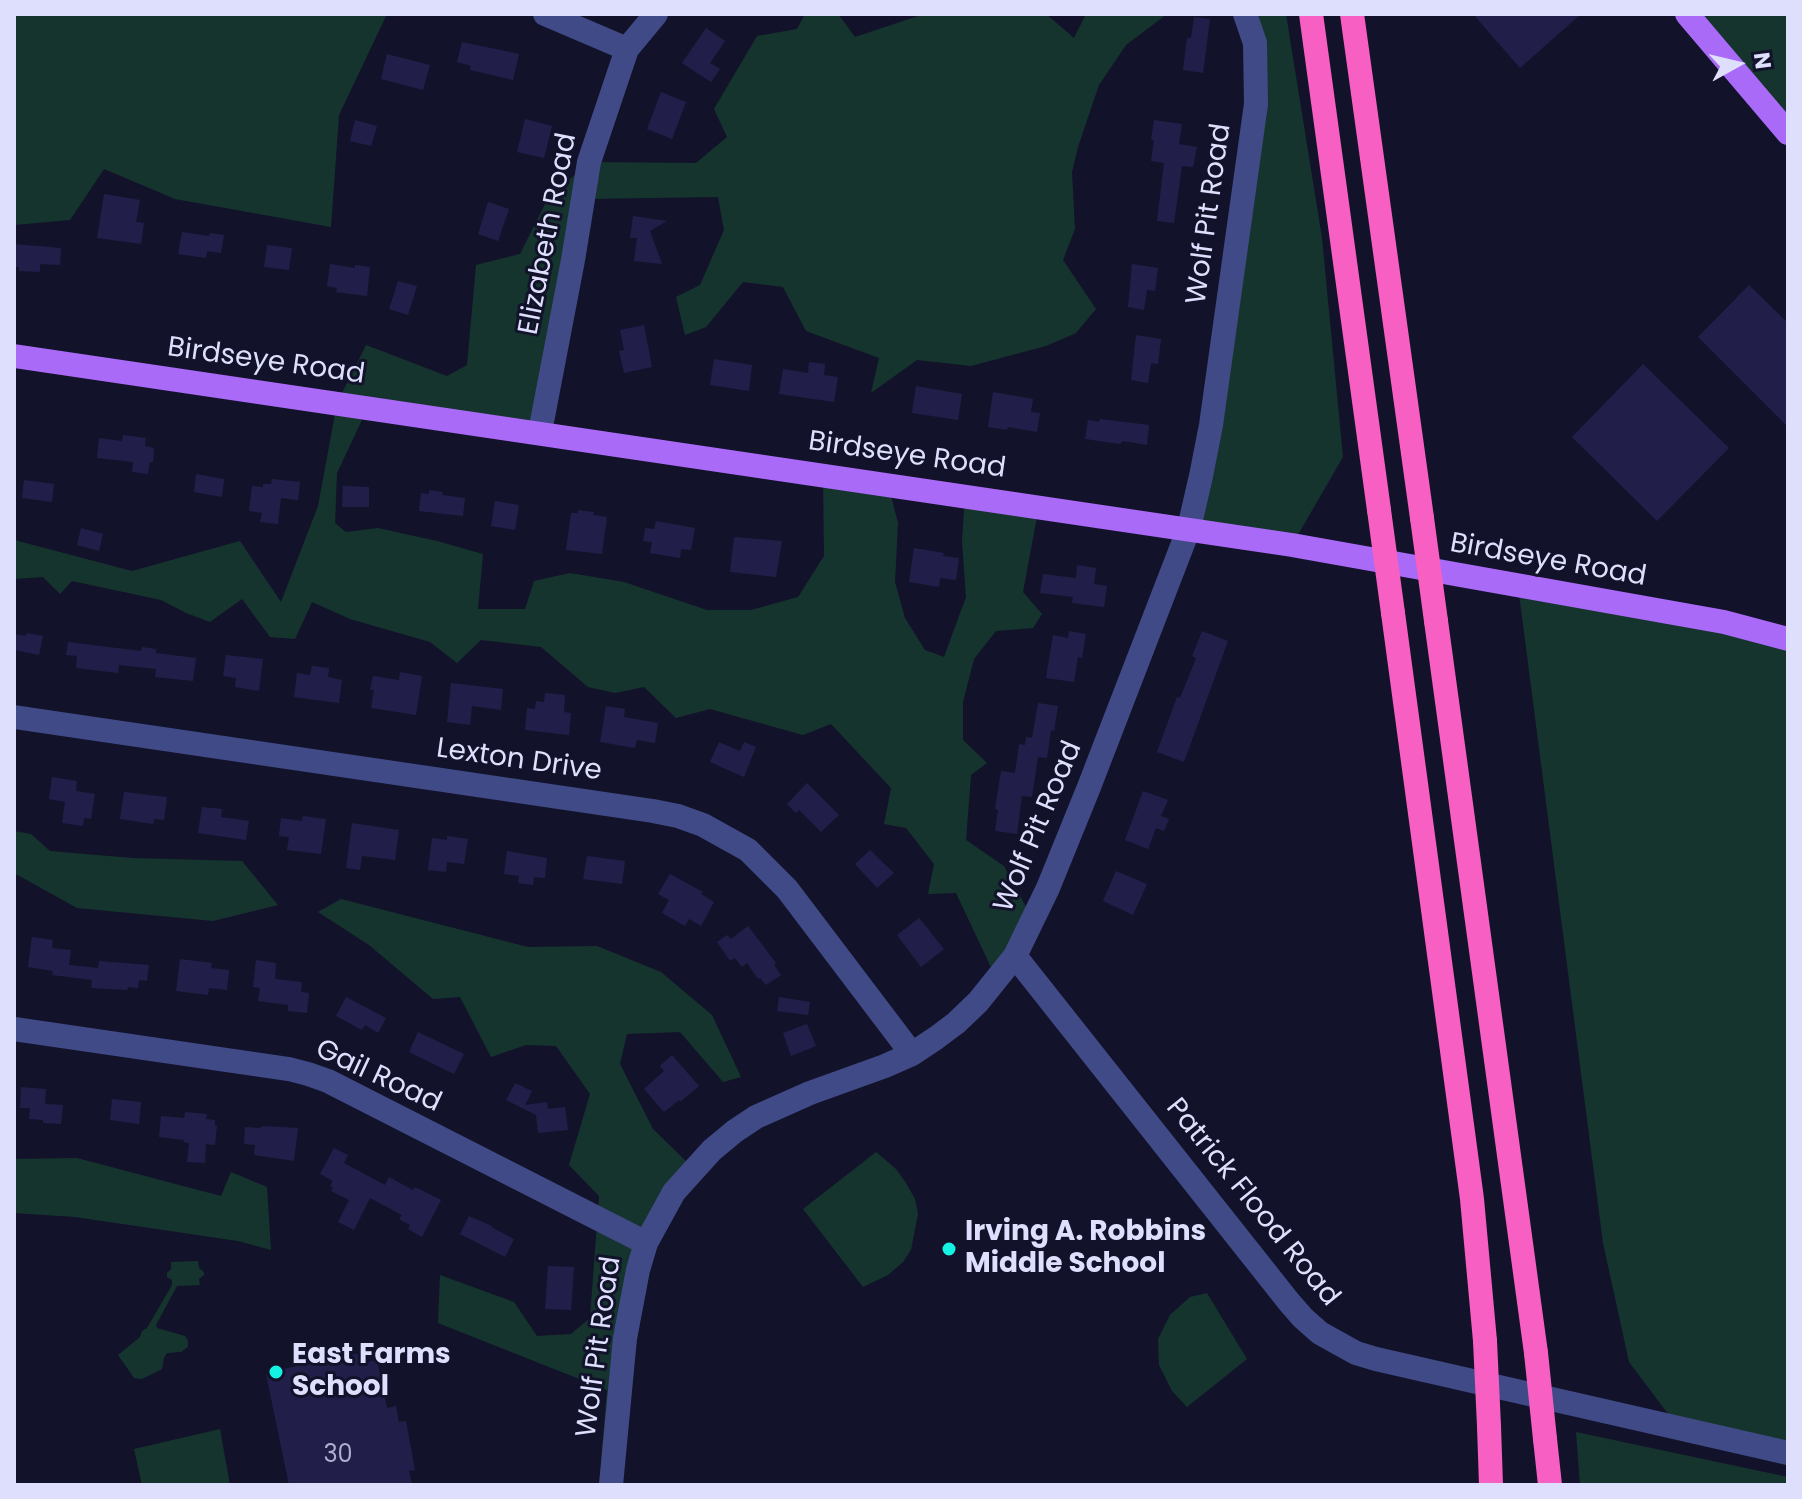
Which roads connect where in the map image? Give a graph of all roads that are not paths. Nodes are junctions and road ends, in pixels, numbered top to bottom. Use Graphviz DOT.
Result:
graph roads {
  1 [pos="545,14"];
  2 [pos="656,14"];
  3 [pos="1245,14"];
  4 [pos="1311,14"];
  5 [pos="1352,14"];
  6 [pos="1687,14"];
  7 [pos="627,49"];
  8 [pos="1788,133"];
  9 [pos="14,356"];
  10 [pos="540,432"];
  11 [pos="1189,528"];
  12 [pos="1788,639"];
  13 [pos="14,717"];
  14 [pos="1015,956"];
  15 [pos="14,1029"];
  16 [pos="912,1054"];
  17 [pos="646,1243"];
  18 [pos="1788,1453"];
  19 [pos="611,1485"];
  20 [pos="1491,1485"];
  21 [pos="1550,1485"];
  1 -- 7 [label="street"];
  2 -- 7 [label="street, Elizabeth Road"];
  3 -- 11 [label="street, Wolf Pit Road"];
  4 -- 20 [label="highway, bridge"];
  5 -- 21 [label="highway, bridge"];
  6 -- 8 [label="main road"];
  7 -- 10 [label="street, Elizabeth Road"];
  9 -- 10 [label="main road, Birdseye Road"];
  10 -- 11 [label="main road, Birdseye Road"];
  11 -- 12 [label="main road, Birdseye Road"];
  11 -- 14 [label="street, Wolf Pit Road"];
  13 -- 16 [label="street, Lexton Drive"];
  14 -- 16 [label="street, Wolf Pit Road"];
  14 -- 18 [label="street, Patrick Flood Road"];
  15 -- 17 [label="street, Gail Road"];
  16 -- 17 [label="street, Wolf Pit Road"];
  17 -- 19 [label="street, Wolf Pit Road"];
}
